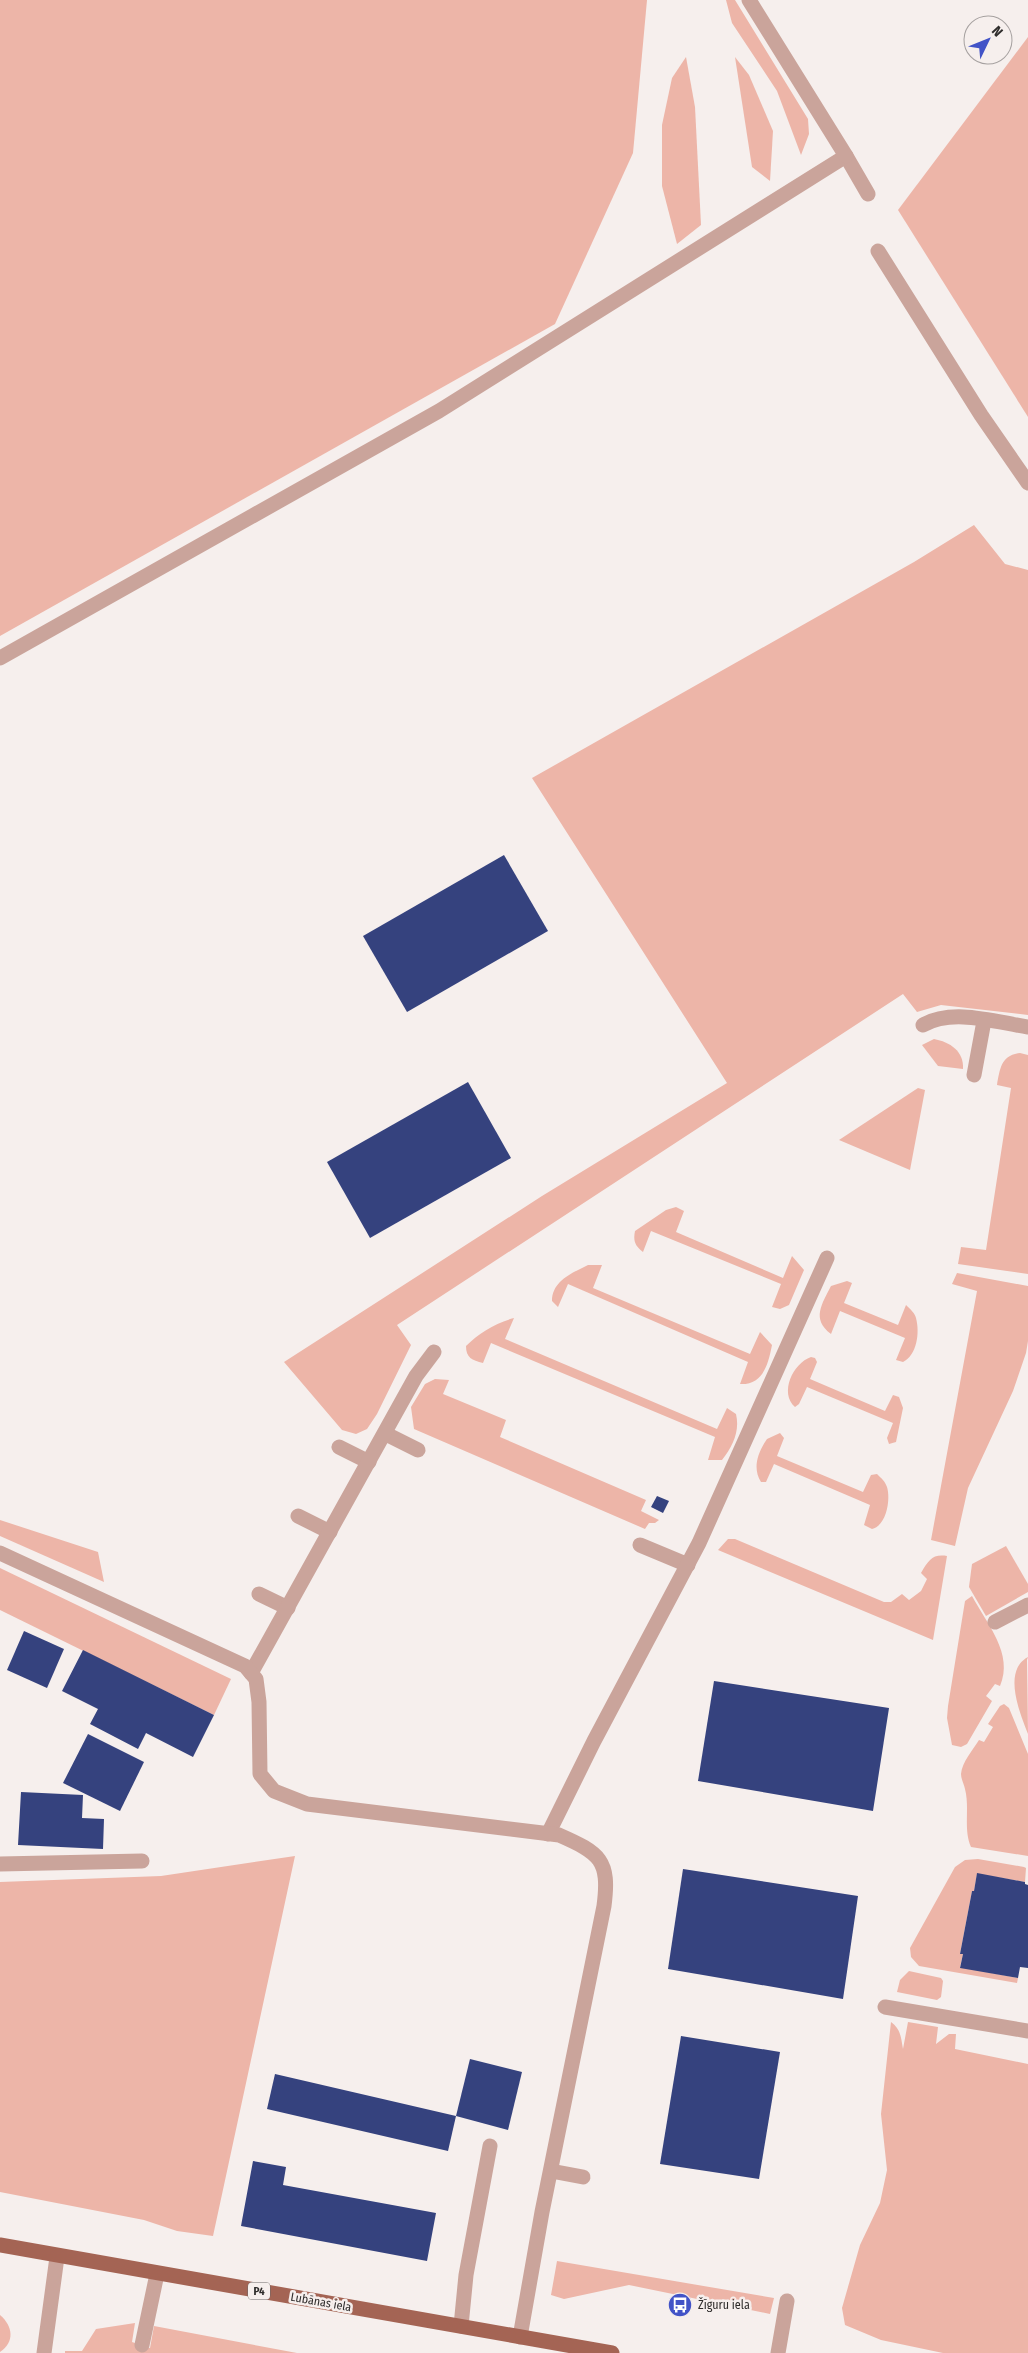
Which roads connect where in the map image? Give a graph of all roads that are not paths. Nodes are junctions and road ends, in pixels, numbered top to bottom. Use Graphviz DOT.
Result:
graph roads {
  1 [pos="749,0"];
  2 [pos="846,156"];
  3 [pos="868,194"];
  4 [pos="878,251"];
  5 [pos="1028,483"];
  6 [pos="0,658"];
  7 [pos="984,1021"];
  8 [pos="923,1025"];
  9 [pos="1028,1027"];
  10 [pos="974,1075"];
  11 [pos="828,1258"];
  12 [pos="434,1352"];
  13 [pos="386,1434"];
  14 [pos="338,1447"];
  15 [pos="418,1450"];
  16 [pos="369,1462"];
  17 [pos="298,1516"];
  18 [pos="330,1532"];
  19 [pos="640,1544"];
  20 [pos="0,1553"];
  21 [pos="688,1565"];
  22 [pos="259,1594"];
  23 [pos="1028,1606"];
  24 [pos="288,1608"];
  25 [pos="995,1622"];
  26 [pos="251,1673"];
  27 [pos="548,1834"];
  28 [pos="142,1861"];
  29 [pos="0,1864"];
  30 [pos="885,2007"];
  31 [pos="1028,2031"];
  32 [pos="490,2146"];
  33 [pos="551,2172"];
  34 [pos="584,2176"];
  35 [pos="0,2245"];
  36 [pos="57,2257"];
  37 [pos="157,2274"];
  38 [pos="787,2301"];
  39 [pos="461,2326"];
  40 [pos="520,2337"];
  41 [pos="142,2345"];
  42 [pos="44,2353"];
  43 [pos="612,2353"];
  44 [pos="778,2353"];
  1 -- 2 [label="street"];
  2 -- 3 [label="street"];
  2 -- 6 [label="street"];
  4 -- 5 [label="street"];
  7 -- 8 [label="street"];
  7 -- 9 [label="street"];
  7 -- 10 [label="street"];
  11 -- 21 [label="street"];
  12 -- 13 [label="street"];
  13 -- 15 [label="street"];
  13 -- 16 [label="street"];
  14 -- 16 [label="street"];
  16 -- 18 [label="street"];
  17 -- 18 [label="street"];
  18 -- 24 [label="street"];
  19 -- 21 [label="street"];
  20 -- 26 [label="street"];
  21 -- 27 [label="street"];
  22 -- 24 [label="street"];
  23 -- 25 [label="street"];
  24 -- 26 [label="street"];
  26 -- 27 [label="street"];
  27 -- 33 [label="street"];
  28 -- 29 [label="street"];
  30 -- 31 [label="street"];
  32 -- 39 [label="street"];
  33 -- 34 [label="street"];
  33 -- 40 [label="street"];
  35 -- 36 [label="main road, Lubānas iela / P4"];
  36 -- 37 [label="main road, Lubānas iela / P4"];
  36 -- 42 [label="street"];
  37 -- 39 [label="main road, Lubānas iela / P4"];
  37 -- 41 [label="street"];
  38 -- 44 [label="street"];
  39 -- 40 [label="main road, Lubānas iela / P4"];
  40 -- 43 [label="main road, Lubānas iela / P4"];
}
